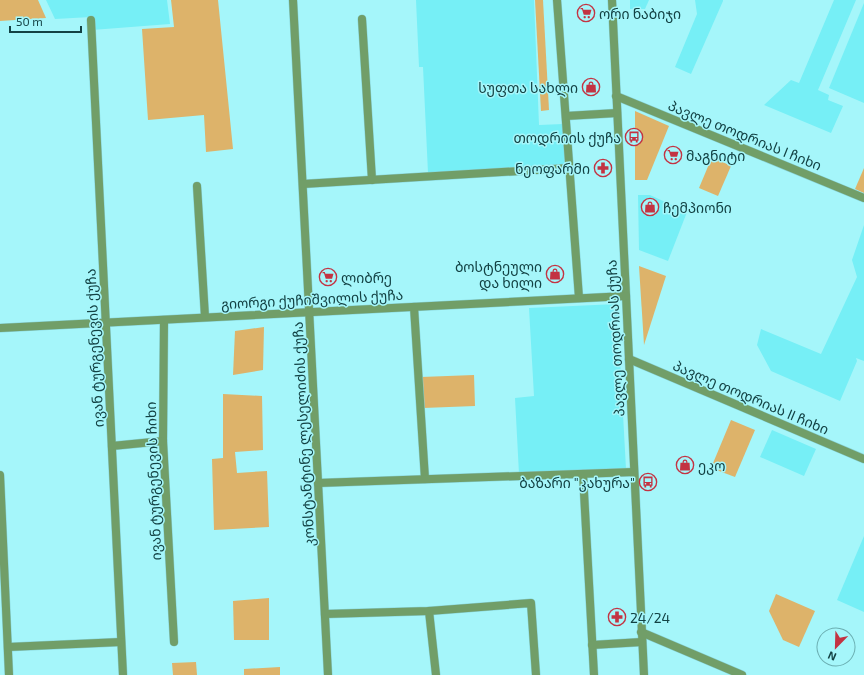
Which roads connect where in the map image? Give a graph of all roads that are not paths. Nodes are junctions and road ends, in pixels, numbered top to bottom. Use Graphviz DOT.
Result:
graph roads {
  1 [pos="293,0"];
  2 [pos="558,0"];
  3 [pos="612,0"];
  4 [pos="362,19"];
  5 [pos="91,20"];
  6 [pos="616,96"];
  7 [pos="617,113"];
  8 [pos="566,116"];
  9 [pos="570,168"];
  10 [pos="372,180"];
  11 [pos="303,184"];
  12 [pos="197,186"];
  13 [pos="864,198"];
  14 [pos="626,296"];
  15 [pos="579,298"];
  16 [pos="414,307"];
  17 [pos="309,312"];
  18 [pos="205,317"];
  19 [pos="164,320"];
  20 [pos="106,322"];
  21 [pos="0,328"];
  22 [pos="628,359"];
  23 [pos="163,441"];
  24 [pos="112,446"];
  25 [pos="864,459"];
  26 [pos="634,472"];
  27 [pos="583,474"];
  28 [pos="0,475"];
  29 [pos="425,480"];
  30 [pos="318,483"];
  31 [pos="1,498"];
  32 [pos="3,580"];
  33 [pos="429,612"];
  34 [pos="325,614"];
  35 [pos="642,632"];
  36 [pos="121,642"];
  37 [pos="174,642"];
  38 [pos="642,642"];
  39 [pos="592,645"];
  40 [pos="8,647"];
  41 [pos="10,675"];
  42 [pos="123,675"];
  43 [pos="328,675"];
  44 [pos="436,675"];
  45 [pos="536,675"];
  46 [pos="594,675"];
  47 [pos="644,675"];
  48 [pos="742,675"];
  1 -- 11 [label="street, კონსტანტინე ლესელიძის ქუჩა"];
  2 -- 8 [label="street"];
  3 -- 6 [label="street, პავლე თოდრიას ქუჩა"];
  4 -- 10 [label="street"];
  5 -- 20 [label="street, ივან ტურგენევის ქუჩა"];
  6 -- 7 [label="street, პავლე თოდრიას ქუჩა"];
  6 -- 13 [label="street, პავლე თოდრიას I ჩიხი"];
  7 -- 8 [label="street"];
  7 -- 14 [label="street, პავლე თოდრიას ქუჩა"];
  8 -- 9 [label="street"];
  9 -- 10 [label="street"];
  9 -- 15 [label="street"];
  10 -- 11 [label="street"];
  11 -- 17 [label="street, კონსტანტინე ლესელიძის ქუჩა"];
  12 -- 18 [label="street"];
  14 -- 15 [label="street, გიორგი ქუჩიშვილის ქუჩა"];
  14 -- 22 [label="street, პავლე თოდრიას ქუჩა"];
  15 -- 16 [label="street, გიორგი ქუჩიშვილის ქუჩა"];
  16 -- 17 [label="street, გიორგი ქუჩიშვილის ქუჩა"];
  16 -- 29 [label="street"];
  17 -- 18 [label="street, გიორგი ქუჩიშვილის ქუჩა"];
  17 -- 30 [label="street, კონსტანტინე ლესელიძის ქუჩა"];
  18 -- 19 [label="street, გიორგი ქუჩიშვილის ქუჩა"];
  19 -- 20 [label="street, გიორგი ქუჩიშვილის ქუჩა"];
  19 -- 23 [label="street, ივან ტურგენევის ჩიხი"];
  20 -- 21 [label="street, გიორგი ქუჩიშვილის ქუჩა"];
  20 -- 24 [label="street, ივან ტურგენევის ქუჩა"];
  22 -- 25 [label="street, პავლე თოდრიას II ჩიხი"];
  22 -- 26 [label="street, პავლე თოდრიას ქუჩა"];
  23 -- 24 [label="street"];
  23 -- 37 [label="street, ივან ტურგენევის ჩიხი"];
  24 -- 36 [label="street, ივან ტურგენევის ქუჩა"];
  26 -- 27 [label="street"];
  26 -- 35 [label="street, პავლე თოდრიას ქუჩა"];
  27 -- 29 [label="street"];
  27 -- 39 [label="street"];
  28 -- 31 [label="street"];
  29 -- 30 [label="street"];
  30 -- 34 [label="street, კონსტანტინე ლესელიძის ქუჩა"];
  31 -- 32 [label="street"];
  32 -- 40 [label="street"];
  33 -- 34 [label="street"];
  33 -- 44 [label="street"];
  33 -- 45 [label="street"];
  34 -- 43 [label="street, კონსტანტინე ლესელიძის ქუჩა"];
  35 -- 38 [label="street, პავლე თოდრიას ქუჩა"];
  35 -- 48 [label="street"];
  36 -- 40 [label="street"];
  36 -- 42 [label="street, ივან ტურგენევის ქუჩა"];
  38 -- 39 [label="street"];
  38 -- 47 [label="street, პავლე თოდრიას ქუჩა"];
  39 -- 46 [label="street"];
  40 -- 41 [label="street"];
}
